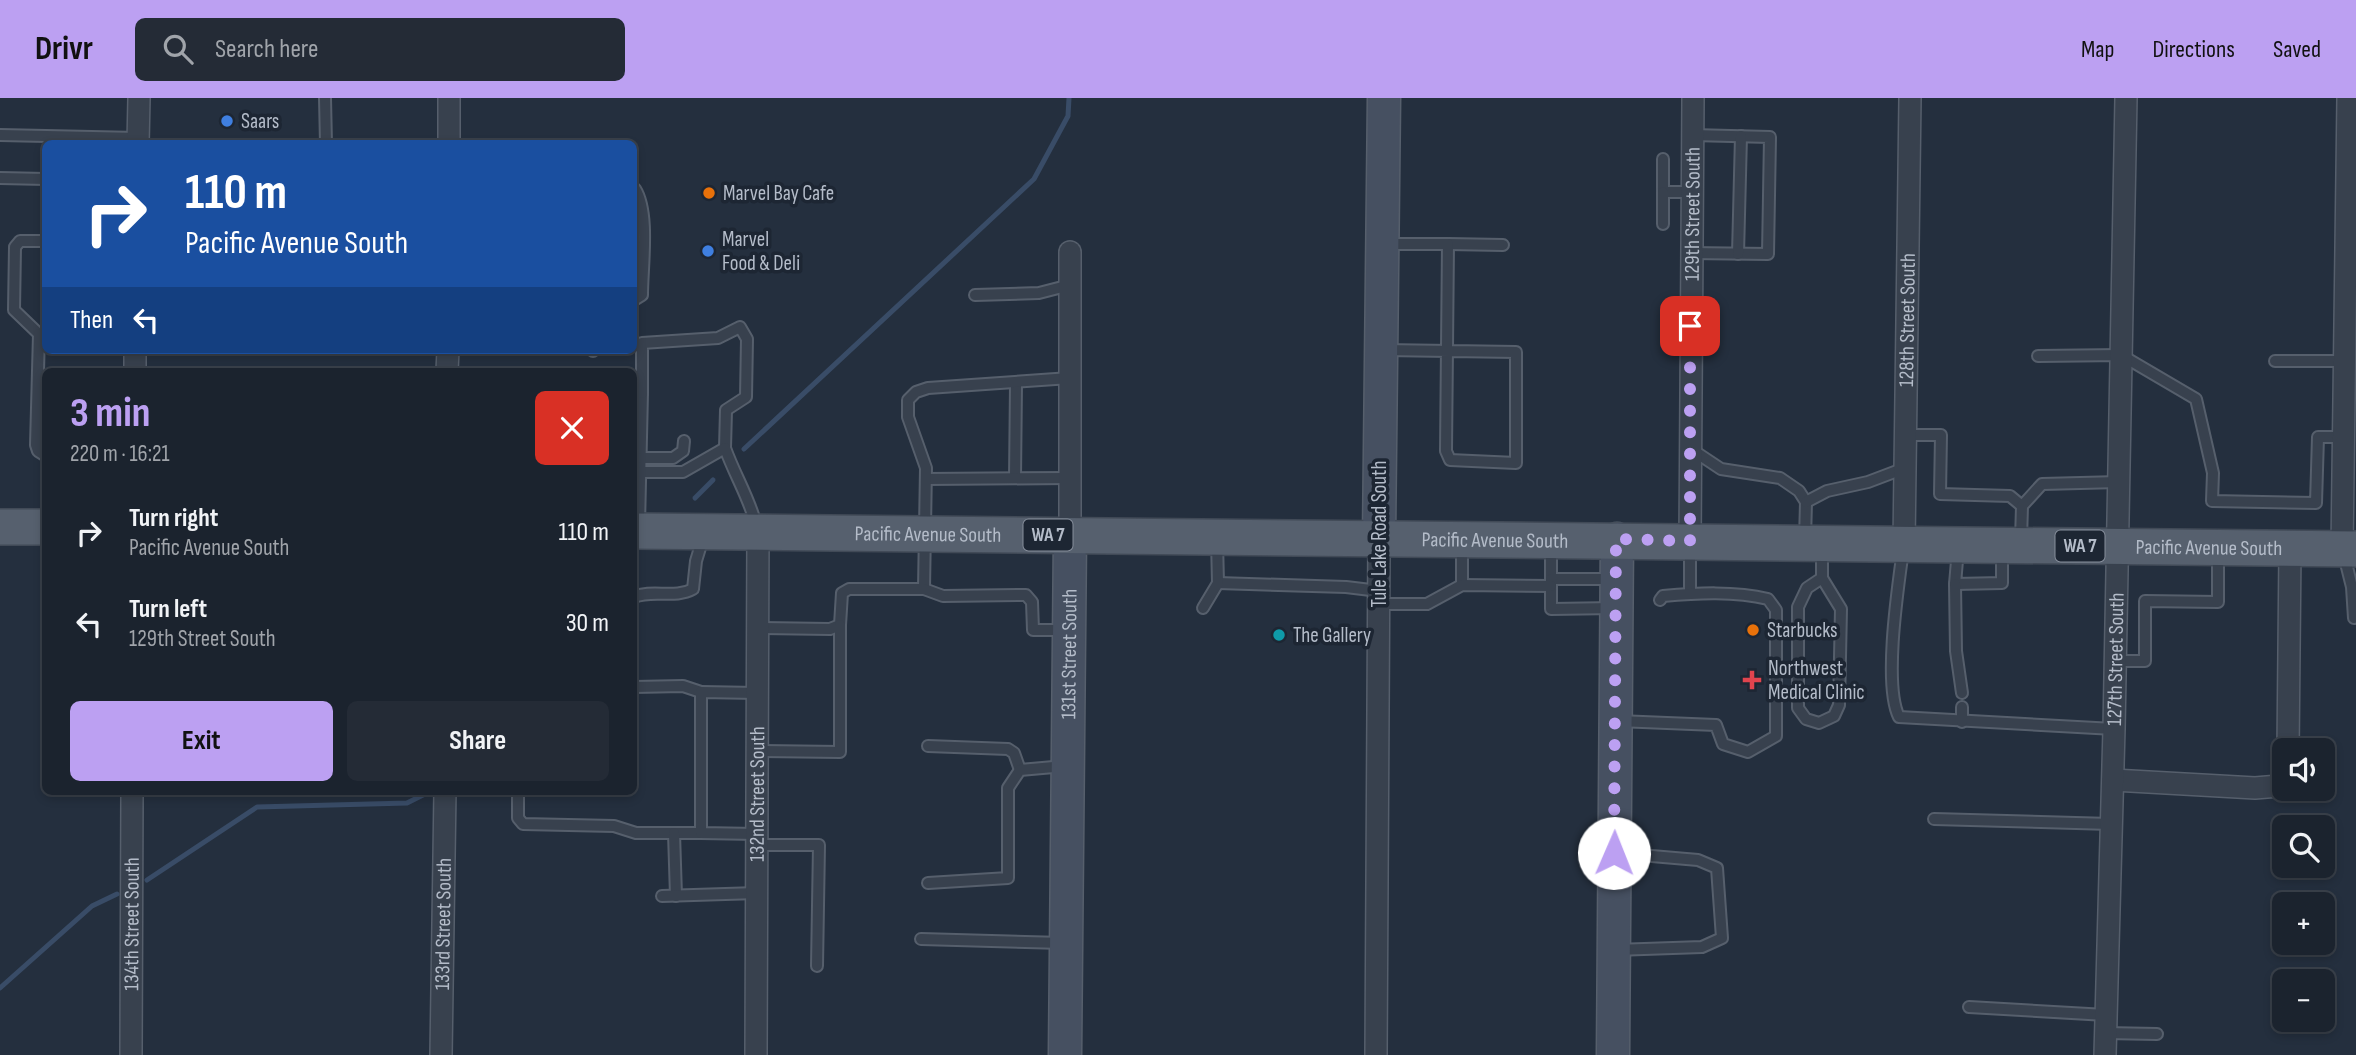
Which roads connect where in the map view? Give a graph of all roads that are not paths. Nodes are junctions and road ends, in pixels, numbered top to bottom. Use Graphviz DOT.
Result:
graph roads {
  1 [pos="139,98"];
  2 [pos="325,98"];
  3 [pos="449,98"];
  4 [pos="1384,98"];
  5 [pos="1693,98"];
  6 [pos="1910,98"];
  7 [pos="2126,98"];
  8 [pos="2348,98"];
  9 [pos="0,135"];
  10 [pos="1692,135"];
  11 [pos="1741,136"];
  12 [pos="115,140"];
  13 [pos="138,140"];
  14 [pos="326,140"];
  15 [pos="449,140"];
  16 [pos="1663,159"];
  17 [pos="0,178"];
  18 [pos="42,179"];
  19 [pos="637,192"];
  20 [pos="1663,192"];
  21 [pos="1691,192"];
  22 [pos="1663,224"];
  23 [pos="42,241"];
  24 [pos="1383,244"];
  25 [pos="1448,244"];
  26 [pos="1503,244"];
  27 [pos="1070,252"];
  28 [pos="1690,253"];
  29 [pos="1738,254"];
  30 [pos="1070,285"];
  31 [pos="975,295"];
  32 [pos="637,298"];
  33 [pos="42,334"];
  34 [pos="1381,350"];
  35 [pos="1446,351"];
  36 [pos="2121,355"];
  37 [pos="2038,356"];
  38 [pos="2345,360"];
  39 [pos="2276,361"];
  40 [pos="1070,378"];
  41 [pos="1016,384"];
  42 [pos="638,393"];
  43 [pos="2350,403"];
  44 [pos="1906,435"];
  45 [pos="2344,437"];
  46 [pos="684,441"];
  47 [pos="726,448"];
  48 [pos="1690,449"];
  49 [pos="42,454"];
  50 [pos="641,458"];
  51 [pos="1905,468"];
  52 [pos="640,472"];
  53 [pos="1014,478"];
  54 [pos="1070,478"];
  55 [pos="926,479"];
  56 [pos="2119,482"];
  57 [pos="1806,502"];
  58 [pos="2022,506"];
  59 [pos="637,516"];
  60 [pos="0,527"];
  61 [pos="42,527"];
  62 [pos="637,531"];
  63 [pos="705,532"];
  64 [pos="758,532"];
  65 [pos="925,534"];
  66 [pos="1070,535"];
  67 [pos="1217,537"];
  68 [pos="1380,538"];
  69 [pos="1462,538"];
  70 [pos="1551,539"];
  71 [pos="1616,539"];
  72 [pos="1690,541"];
  73 [pos="1813,543"];
  74 [pos="1904,544"];
  75 [pos="1958,545"];
  76 [pos="2011,546"];
  77 [pos="2116,547"];
  78 [pos="2218,549"];
  79 [pos="2349,549"];
  80 [pos="2290,550"];
  81 [pos="1822,578"];
  82 [pos="1551,582"];
  83 [pos="1218,583"];
  84 [pos="1955,584"];
  85 [pos="1462,585"];
  86 [pos="924,589"];
  87 [pos="1616,594"];
  88 [pos="1690,594"];
  89 [pos="637,596"];
  90 [pos="1379,598"];
  91 [pos="1660,600"];
  92 [pos="1203,608"];
  93 [pos="2354,618"];
  94 [pos="840,625"];
  95 [pos="758,628"];
  96 [pos="1069,630"];
  97 [pos="2116,661"];
  98 [pos="637,687"];
  99 [pos="701,692"];
  100 [pos="757,693"];
  101 [pos="1962,693"];
  102 [pos="1962,707"];
  103 [pos="1615,722"];
  104 [pos="1962,722"];
  105 [pos="2114,729"];
  106 [pos="2288,738"];
  107 [pos="928,746"];
  108 [pos="757,751"];
  109 [pos="1068,765"];
  110 [pos="1020,770"];
  111 [pos="2113,780"];
  112 [pos="2272,787"];
  113 [pos="132,795"];
  114 [pos="444,795"];
  115 [pos="518,795"];
  116 [pos="1934,819"];
  117 [pos="2111,824"];
  118 [pos="674,833"];
  119 [pos="701,833"];
  120 [pos="757,839"];
  121 [pos="1614,853"];
  122 [pos="928,883"];
  123 [pos="757,893"];
  124 [pos="662,896"];
  125 [pos="676,896"];
  126 [pos="921,939"];
  127 [pos="1066,943"];
  128 [pos="1614,950"];
  129 [pos="817,966"];
  130 [pos="1969,1007"];
  131 [pos="2105,1024"];
  132 [pos="2157,1034"];
  133 [pos="131,1055"];
  134 [pos="441,1055"];
  135 [pos="756,1055"];
  136 [pos="1065,1055"];
  137 [pos="1376,1055"];
  138 [pos="1613,1055"];
  139 [pos="2105,1055"];
  1 -- 13 [label="street"];
  2 -- 14 [label="lane"];
  3 -- 15 [label="street"];
  4 -- 24 [label="street, Tule Lake Road South"];
  5 -- 10 [label="street, 129th Street South"];
  6 -- 44 [label="street, 128th Street South"];
  7 -- 36 [label="street, 127th Street South"];
  8 -- 38 [label="street"];
  9 -- 12 [label="lane"];
  10 -- 11 [label="lane"];
  10 -- 21 [label="street, 129th Street South"];
  11 -- 29 [label="lane"];
  11 -- 29 [label="lane"];
  16 -- 20 [label="lane"];
  17 -- 18 [label="lane"];
  19 -- 32 [label="lane"];
  20 -- 21 [label="lane"];
  20 -- 22 [label="lane"];
  21 -- 28 [label="street, 129th Street South"];
  23 -- 33 [label="lane"];
  24 -- 25 [label="lane"];
  24 -- 34 [label="street, Tule Lake Road South"];
  25 -- 26 [label="lane"];
  25 -- 35 [label="lane"];
  27 -- 30 [label="street, 131st Street South"];
  28 -- 29 [label="lane"];
  28 -- 48 [label="street, 129th Street South"];
  30 -- 31 [label="lane"];
  30 -- 40 [label="street, 131st Street South"];
  33 -- 49 [label="lane"];
  34 -- 35 [label="lane"];
  34 -- 68 [label="street, Tule Lake Road South"];
  35 -- 35 [label="lane"];
  36 -- 37 [label="lane"];
  36 -- 45 [label="lane"];
  36 -- 56 [label="street, 127th Street South"];
  38 -- 39 [label="lane"];
  38 -- 43 [label="street"];
  40 -- 41 [label="lane"];
  40 -- 54 [label="street, 131st Street South"];
  41 -- 53 [label="lane"];
  41 -- 55 [label="lane"];
  42 -- 47 [label="lane"];
  42 -- 50 [label="lane"];
  43 -- 45 [label="street"];
  44 -- 51 [label="street, 128th Street South"];
  44 -- 58 [label="lane"];
  45 -- 79 [label="street"];
  46 -- 50 [label="lane"];
  47 -- 52 [label="lane"];
  47 -- 64 [label="lane"];
  48 -- 57 [label="lane"];
  48 -- 72 [label="street, 129th Street South"];
  50 -- 52 [label="lane"];
  51 -- 57 [label="lane"];
  51 -- 74 [label="street, 128th Street South"];
  52 -- 59 [label="lane"];
  53 -- 54 [label="lane"];
  53 -- 55 [label="lane"];
  54 -- 66 [label="street, 131st Street South"];
  55 -- 65 [label="lane"];
  56 -- 58 [label="lane"];
  56 -- 77 [label="street, 127th Street South"];
  57 -- 73 [label="lane"];
  58 -- 76 [label="lane"];
  60 -- 61 [label="main road"];
  62 -- 63 [label="main road, Pacific Avenue South / WA 7"];
  63 -- 64 [label="main road, Pacific Avenue South / WA 7"];
  63 -- 89 [label="lane"];
  64 -- 65 [label="main road, Pacific Avenue South / WA 7"];
  64 -- 95 [label="street, 132nd Street South"];
  65 -- 66 [label="main road, Pacific Avenue South / WA 7"];
  65 -- 86 [label="lane"];
  66 -- 67 [label="main road, Pacific Avenue South / WA 7"];
  66 -- 96 [label="street, 131st Street South"];
  67 -- 68 [label="main road, Pacific Avenue South / WA 7"];
  67 -- 83 [label="lane"];
  68 -- 69 [label="main road, Pacific Avenue South / WA 7"];
  68 -- 90 [label="street, Tule Lake Road South"];
  69 -- 70 [label="main road, Pacific Avenue South / WA 7"];
  69 -- 85 [label="lane"];
  70 -- 71 [label="main road, Pacific Avenue South / WA 7"];
  70 -- 82 [label="lane"];
  71 -- 72 [label="main road, Pacific Avenue South / WA 7"];
  71 -- 87 [label="street"];
  72 -- 73 [label="main road, Pacific Avenue South / WA 7"];
  72 -- 88 [label="lane"];
  73 -- 74 [label="main road, Pacific Avenue South / WA 7"];
  73 -- 81 [label="lane"];
  74 -- 75 [label="main road, Pacific Avenue South / WA 7"];
  74 -- 104 [label="lane"];
  75 -- 76 [label="main road, Pacific Avenue South / WA 7"];
  75 -- 84 [label="lane"];
  76 -- 77 [label="main road, Pacific Avenue South / WA 7"];
  76 -- 84 [label="lane"];
  77 -- 78 [label="main road, Pacific Avenue South / WA 7"];
  77 -- 97 [label="street, 127th Street South"];
  78 -- 80 [label="main road, Pacific Avenue South / WA 7"];
  78 -- 97 [label="lane"];
  79 -- 80 [label="main road, Pacific Avenue South / WA 7"];
  79 -- 93 [label="lane"];
  80 -- 106 [label="street"];
  81 -- 81 [label="lane"];
  82 -- 85 [label="lane"];
  82 -- 87 [label="lane"];
  82 -- 87 [label="lane"];
  83 -- 90 [label="lane"];
  83 -- 92 [label="lane"];
  84 -- 101 [label="lane"];
  85 -- 90 [label="lane"];
  86 -- 94 [label="lane"];
  86 -- 96 [label="lane"];
  87 -- 103 [label="street"];
  88 -- 91 [label="lane"];
  88 -- 103 [label="lane"];
  90 -- 137 [label="street, Tule Lake Road South"];
  94 -- 95 [label="lane"];
  94 -- 108 [label="lane"];
  95 -- 100 [label="street, 132nd Street South"];
  96 -- 109 [label="street, 131st Street South"];
  97 -- 105 [label="street, 127th Street South"];
  98 -- 99 [label="lane"];
  99 -- 100 [label="lane"];
  99 -- 119 [label="lane"];
  100 -- 108 [label="street, 132nd Street South"];
  102 -- 104 [label="lane"];
  103 -- 121 [label="street"];
  104 -- 105 [label="lane"];
  105 -- 111 [label="street, 127th Street South"];
  107 -- 110 [label="lane"];
  108 -- 120 [label="street, 132nd Street South"];
  109 -- 110 [label="lane"];
  109 -- 127 [label="street, 131st Street South"];
  110 -- 122 [label="lane"];
  111 -- 112 [label="street"];
  111 -- 117 [label="street, 127th Street South"];
  113 -- 133 [label="street, 134th Street South"];
  114 -- 134 [label="street, 133rd Street South"];
  115 -- 118 [label="lane"];
  116 -- 117 [label="lane"];
  117 -- 131 [label="street, 127th Street South"];
  118 -- 119 [label="lane"];
  118 -- 125 [label="lane"];
  119 -- 120 [label="lane"];
  120 -- 123 [label="street, 132nd Street South"];
  120 -- 129 [label="lane"];
  121 -- 128 [label="street"];
  121 -- 128 [label="lane"];
  123 -- 125 [label="lane"];
  123 -- 135 [label="street, 132nd Street South"];
  124 -- 125 [label="lane"];
  126 -- 127 [label="lane"];
  127 -- 136 [label="street, 131st Street South"];
  128 -- 138 [label="street"];
  130 -- 131 [label="lane"];
  131 -- 132 [label="lane"];
  131 -- 139 [label="street, 127th Street South"];
}
